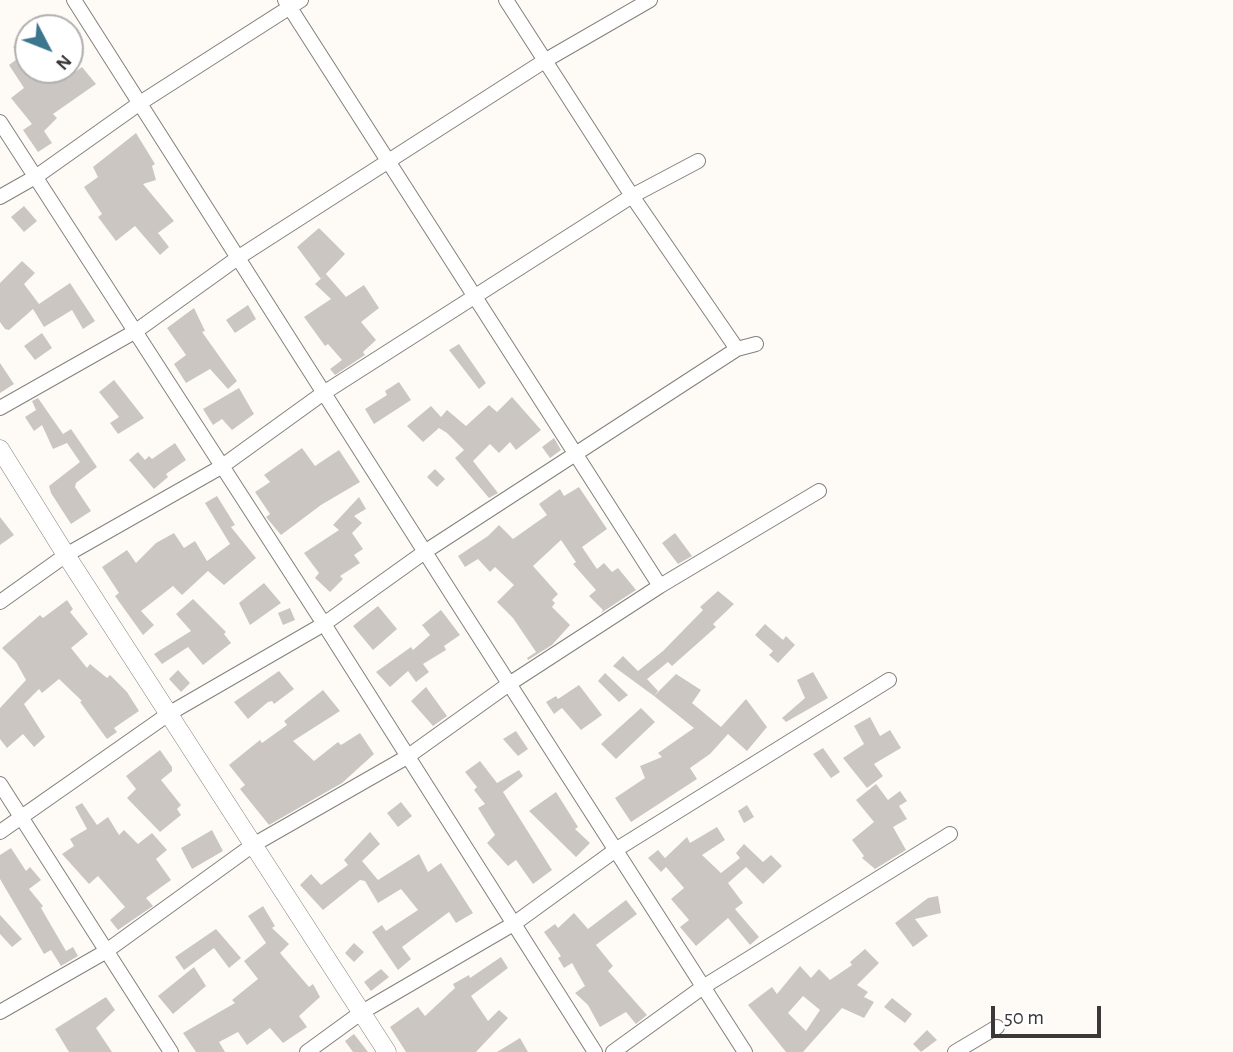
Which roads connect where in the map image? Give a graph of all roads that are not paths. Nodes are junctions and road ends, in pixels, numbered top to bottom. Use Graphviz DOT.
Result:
graph roads {
  1 [pos="74,0"];
  2 [pos="506,0"];
  3 [pos="292,3"];
  4 [pos="640,3"];
  5 [pos="546,60"];
  6 [pos="140,103"];
  7 [pos="0,122"];
  8 [pos="389,161"];
  9 [pos="698,161"];
  10 [pos="37,176"];
  11 [pos="632,196"];
  12 [pos="0,197"];
  13 [pos="239,257"];
  14 [pos="473,298"];
  15 [pos="136,331"];
  16 [pos="756,344"];
  17 [pos="737,349"];
  18 [pos="322,394"];
  19 [pos="0,408"];
  20 [pos="0,449"];
  21 [pos="577,453"];
  22 [pos="221,467"];
  23 [pos="819,491"];
  24 [pos="426,551"];
  25 [pos="65,555"];
  26 [pos="660,586"];
  27 [pos="0,602"];
  28 [pos="324,624"];
  29 [pos="888,680"];
  30 [pos="509,684"];
  31 [pos="170,713"];
  32 [pos="407,757"];
  33 [pos="0,784"];
  34 [pos="23,819"];
  35 [pos="0,832"];
  36 [pos="950,834"];
  37 [pos="253,845"];
  38 [pos="617,849"];
  39 [pos="515,923"];
  40 [pos="105,952"];
  41 [pos="703,987"];
  42 [pos="0,1012"];
  43 [pos="362,1012"];
  44 [pos="997,1027"];
  45 [pos="171,1052"];
  46 [pos="307,1052"];
  47 [pos="387,1052"];
  48 [pos="595,1052"];
  49 [pos="613,1052"];
  50 [pos="745,1052"];
  51 [pos="955,1052"];
  1 -- 6 [label="street"];
  2 -- 5 [label="street"];
  3 -- 6 [label="street"];
  3 -- 8 [label="street"];
  4 -- 5 [label="street"];
  5 -- 8 [label="street"];
  5 -- 11 [label="street"];
  6 -- 10 [label="street"];
  6 -- 13 [label="street"];
  7 -- 10 [label="street"];
  8 -- 13 [label="street"];
  8 -- 14 [label="street"];
  9 -- 11 [label="street"];
  10 -- 12 [label="street"];
  10 -- 15 [label="street"];
  11 -- 14 [label="street"];
  11 -- 17 [label="street"];
  13 -- 15 [label="street"];
  13 -- 18 [label="street"];
  14 -- 18 [label="street"];
  14 -- 21 [label="street"];
  15 -- 19 [label="street"];
  15 -- 22 [label="street"];
  16 -- 17 [label="street"];
  17 -- 21 [label="street"];
  18 -- 22 [label="street"];
  18 -- 24 [label="street"];
  20 -- 25 [label="street"];
  21 -- 24 [label="street"];
  21 -- 26 [label="street"];
  22 -- 25 [label="street"];
  22 -- 28 [label="street"];
  23 -- 26 [label="street"];
  24 -- 28 [label="street"];
  24 -- 30 [label="street"];
  25 -- 27 [label="street"];
  25 -- 31 [label="street"];
  26 -- 30 [label="street"];
  28 -- 31 [label="street"];
  28 -- 32 [label="street"];
  29 -- 38 [label="street"];
  30 -- 32 [label="street"];
  30 -- 38 [label="street"];
  31 -- 34 [label="street"];
  31 -- 37 [label="street"];
  32 -- 37 [label="street"];
  32 -- 39 [label="street"];
  33 -- 34 [label="street"];
  34 -- 35 [label="street"];
  34 -- 40 [label="street"];
  36 -- 41 [label="street"];
  37 -- 40 [label="street"];
  37 -- 43 [label="street"];
  38 -- 39 [label="street"];
  38 -- 41 [label="street"];
  39 -- 43 [label="street"];
  39 -- 48 [label="street"];
  40 -- 42 [label="street"];
  40 -- 45 [label="street"];
  41 -- 49 [label="street"];
  41 -- 50 [label="street"];
  43 -- 46 [label="street"];
  43 -- 47 [label="street"];
  44 -- 51 [label="street"];
}
